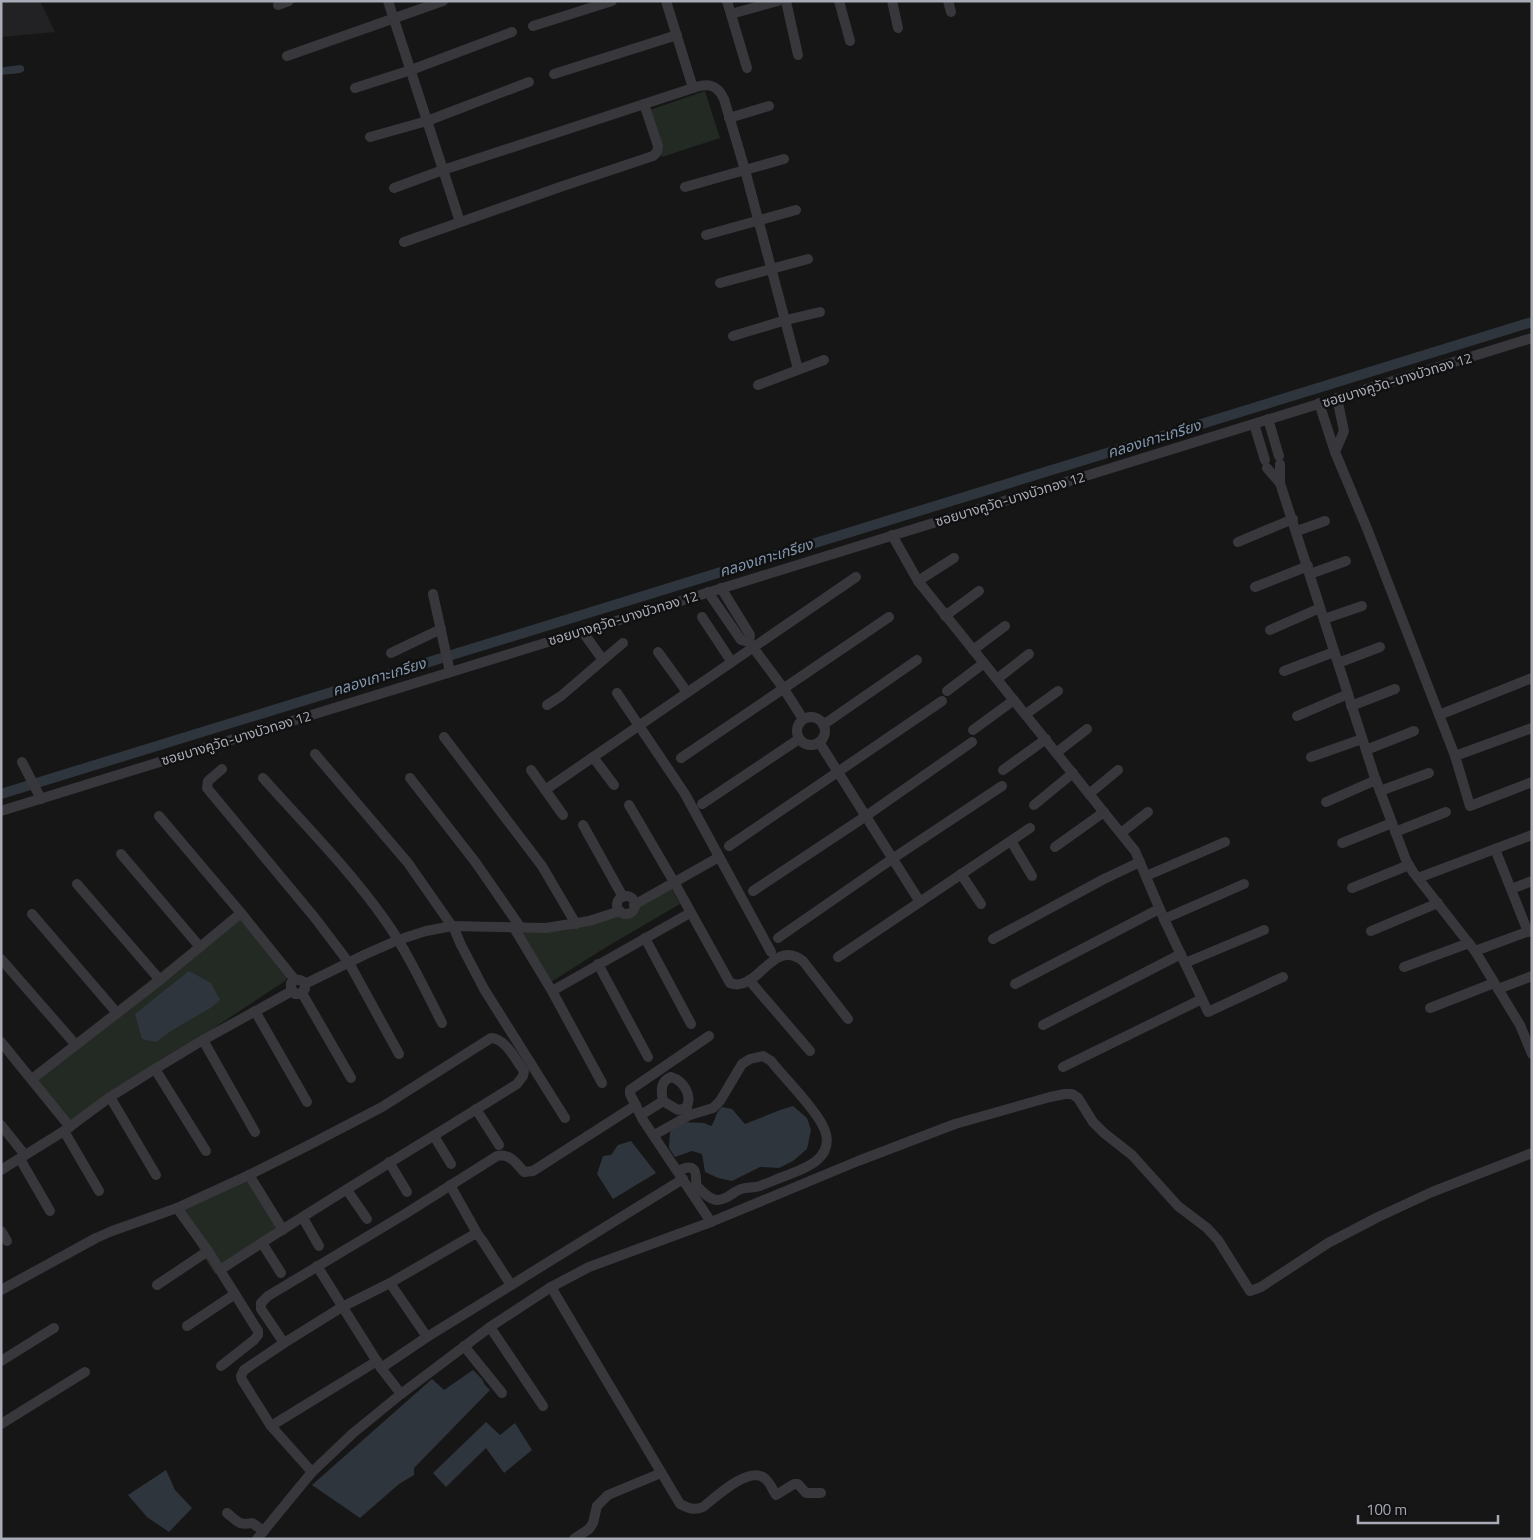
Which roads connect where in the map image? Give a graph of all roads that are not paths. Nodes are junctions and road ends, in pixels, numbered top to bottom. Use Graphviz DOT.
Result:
graph roads {
  1 [pos="289,1"];
  2 [pos="388,1"];
  3 [pos="444,1"];
  4 [pos="612,1"];
  5 [pos="666,1"];
  6 [pos="727,1"];
  7 [pos="778,1"];
  8 [pos="786,1"];
  9 [pos="839,1"];
  10 [pos="892,1"];
  11 [pos="948,1"];
  12 [pos="278,5"];
  13 [pos="951,12"];
  14 [pos="731,14"];
  15 [pos="393,19"];
  16 [pos="533,26"];
  17 [pos="898,28"];
  18 [pos="512,32"];
  19 [pos="677,36"];
  20 [pos="850,41"];
  21 [pos="798,55"];
  22 [pos="288,56"];
  23 [pos="747,68"];
  24 [pos="411,70"];
  25 [pos="554,74"];
  26 [pos="529,82"];
  27 [pos="355,88"];
  28 [pos="693,88"];
  29 [pos="644,104"];
  30 [pos="769,106"];
  31 [pos="730,118"];
  32 [pos="427,121"];
  33 [pos="370,137"];
  34 [pos="784,159"];
  35 [pos="444,170"];
  36 [pos="745,170"];
  37 [pos="685,187"];
  38 [pos="394,188"];
  39 [pos="796,210"];
  40 [pos="759,221"];
  41 [pos="460,222"];
  42 [pos="706,235"];
  43 [pos="404,242"];
  44 [pos="808,259"];
  45 [pos="772,269"];
  46 [pos="720,284"];
  47 [pos="820,312"];
  48 [pos="786,320"];
  49 [pos="733,336"];
  50 [pos="1532,338"];
  51 [pos="824,360"];
  52 [pos="798,369"];
  53 [pos="758,385"];
  54 [pos="1337,398"];
  55 [pos="1320,403"];
  56 [pos="1268,419"];
  57 [pos="1254,424"];
  58 [pos="1334,452"];
  59 [pos="1280,483"];
  60 [pos="1293,519"];
  61 [pos="1325,520"];
  62 [pos="1297,531"];
  63 [pos="892,535"];
  64 [pos="1238,542"];
  65 [pos="954,558"];
  66 [pos="1346,561"];
  67 [pos="1309,570"];
  68 [pos="856,577"];
  69 [pos="918,581"];
  70 [pos="1254,587"];
  71 [pos="721,588"];
  72 [pos="979,591"];
  73 [pos="708,592"];
  74 [pos="433,594"];
  75 [pos="1362,606"];
  76 [pos="1320,608"];
  77 [pos="945,616"];
  78 [pos="702,617"];
  79 [pos="889,617"];
  80 [pos="1324,619"];
  81 [pos="1005,626"];
  82 [pos="440,629"];
  83 [pos="1270,630"];
  84 [pos="582,631"];
  85 [pos="622,643"];
  86 [pos="750,645"];
  87 [pos="1380,647"];
  88 [pos="973,650"];
  89 [pos="658,652"];
  90 [pos="1334,652"];
  91 [pos="391,653"];
  92 [pos="1029,654"];
  93 [pos="603,660"];
  94 [pos="917,660"];
  95 [pos="731,661"];
  96 [pos="984,663"];
  97 [pos="1338,663"];
  98 [pos="449,668"];
  99 [pos="1284,671"];
  100 [pos="997,678"];
  101 [pos="1532,678"];
  102 [pos="784,689"];
  103 [pos="1395,689"];
  104 [pos="947,691"];
  105 [pos="1058,691"];
  106 [pos="687,692"];
  107 [pos="617,693"];
  108 [pos="1348,694"];
  109 [pos="1014,700"];
  110 [pos="942,702"];
  111 [pos="547,705"];
  112 [pos="1352,706"];
  113 [pos="1026,714"];
  114 [pos="1439,715"];
  115 [pos="1297,716"];
  116 [pos="804,719"];
  117 [pos="823,725"];
  118 [pos="640,726"];
  119 [pos="1532,728"];
  120 [pos="1087,729"];
  121 [pos="972,730"];
  122 [pos="1414,731"];
  123 [pos="444,737"];
  124 [pos="799,739"];
  125 [pos="1046,739"];
  126 [pos="1362,739"];
  127 [pos="820,742"];
  128 [pos="972,742"];
  129 [pos="1366,750"];
  130 [pos="1056,753"];
  131 [pos="315,754"];
  132 [pos="1455,756"];
  133 [pos="593,757"];
  134 [pos="1311,757"];
  135 [pos="680,758"];
  136 [pos="22,762"];
  137 [pos="222,769"];
  138 [pos="531,770"];
  139 [pos="1003,770"];
  140 [pos="1118,770"];
  141 [pos="838,772"];
  142 [pos="1073,773"];
  143 [pos="1429,773"];
  144 [pos="263,778"];
  145 [pos="410,778"];
  146 [pos="1376,780"];
  147 [pos="1532,782"];
  148 [pos="614,785"];
  149 [pos="1002,786"];
  150 [pos="545,790"];
  151 [pos="1380,791"];
  152 [pos="1089,794"];
  153 [pos="38,795"];
  154 [pos="1326,802"];
  155 [pos="702,804"];
  156 [pos="629,805"];
  157 [pos="1034,805"];
  158 [pos="1,811"];
  159 [pos="1104,812"];
  160 [pos="1148,812"];
  161 [pos="1446,812"];
  162 [pos="563,815"];
  163 [pos="159,816"];
  164 [pos="866,816"];
  165 [pos="583,825"];
  166 [pos="1394,827"];
  167 [pos="1030,828"];
  168 [pos="1121,833"];
  169 [pos="1532,835"];
  170 [pos="1011,841"];
  171 [pos="1225,842"];
  172 [pos="1342,843"];
  173 [pos="729,846"];
  174 [pos="1055,847"];
  175 [pos="1496,849"];
  176 [pos="121,854"];
  177 [pos="719,857"];
  178 [pos="892,859"];
  179 [pos="1140,862"];
  180 [pos="1409,865"];
  181 [pos="962,874"];
  182 [pos="1032,876"];
  183 [pos="1146,876"];
  184 [pos="1418,878"];
  185 [pos="1532,881"];
  186 [pos="674,882"];
  187 [pos="77,884"];
  188 [pos="1244,884"];
  189 [pos="1352,888"];
  190 [pos="1511,889"];
  191 [pos="753,891"];
  192 [pos="623,897"];
  193 [pos="920,902"];
  194 [pos="1438,903"];
  195 [pos="982,904"];
  196 [pos="634,905"];
  197 [pos="1159,909"];
  198 [pos="620,911"];
  199 [pos="241,913"];
  200 [pos="690,913"];
  201 [pos="32,914"];
  202 [pos="1164,919"];
  203 [pos="576,924"];
  204 [pos="452,926"];
  205 [pos="518,928"];
  206 [pos="1264,930"];
  207 [pos="1371,931"];
  208 [pos="1530,931"];
  209 [pos="645,938"];
  210 [pos="778,938"];
  211 [pos="993,939"];
  212 [pos="398,940"];
  213 [pos="200,947"];
  214 [pos="1472,947"];
  215 [pos="771,952"];
  216 [pos="838,957"];
  217 [pos="1,959"];
  218 [pos="1183,959"];
  219 [pos="349,963"];
  220 [pos="598,964"];
  221 [pos="1404,967"];
  222 [pos="1532,976"];
  223 [pos="1283,977"];
  224 [pos="160,980"];
  225 [pos="295,980"];
  226 [pos="749,980"];
  227 [pos="1015,984"];
  228 [pos="1496,986"];
  229 [pos="304,989"];
  230 [pos="292,991"];
  231 [pos="552,991"];
  232 [pos="1202,999"];
  233 [pos="1430,1008"];
  234 [pos="255,1011"];
  235 [pos="117,1013"];
  236 [pos="848,1019"];
  237 [pos="442,1023"];
  238 [pos="691,1024"];
  239 [pos="1044,1025"];
  240 [pos="709,1036"];
  241 [pos="203,1040"];
  242 [pos="1,1042"];
  243 [pos="76,1045"];
  244 [pos="810,1052"];
  245 [pos="399,1054"];
  246 [pos="1532,1054"];
  247 [pos="648,1057"];
  248 [pos="1063,1067"];
  249 [pos="155,1069"];
  250 [pos="351,1078"];
  251 [pos="32,1079"];
  252 [pos="602,1083"];
  253 [pos="110,1097"];
  254 [pos="663,1101"];
  255 [pos="307,1102"];
  256 [pos="636,1105"];
  257 [pos="476,1109"];
  258 [pos="688,1111"];
  259 [pos="641,1115"];
  260 [pos="565,1118"];
  261 [pos="1,1125"];
  262 [pos="67,1129"];
  263 [pos="255,1132"];
  264 [pos="434,1136"];
  265 [pos="654,1136"];
  266 [pos="499,1145"];
  267 [pos="206,1151"];
  268 [pos="1532,1153"];
  269 [pos="22,1157"];
  270 [pos="390,1162"];
  271 [pos="451,1164"];
  272 [pos="1,1170"];
  273 [pos="156,1174"];
  274 [pos="250,1175"];
  275 [pos="680,1175"];
  276 [pos="450,1185"];
  277 [pos="692,1187"];
  278 [pos="99,1190"];
  279 [pos="347,1190"];
  280 [pos="407,1192"];
  281 [pos="176,1208"];
  282 [pos="50,1211"];
  283 [pos="303,1218"];
  284 [pos="367,1219"];
  285 [pos="711,1222"];
  286 [pos="283,1230"];
  287 [pos="1,1231"];
  288 [pos="478,1235"];
  289 [pos="7,1241"];
  290 [pos="262,1243"];
  291 [pos="319,1246"];
  292 [pos="208,1251"];
  293 [pos="317,1266"];
  294 [pos="220,1270"];
  295 [pos="281,1273"];
  296 [pos="390,1282"];
  297 [pos="157,1285"];
  298 [pos="511,1286"];
  299 [pos="551,1287"];
  300 [pos="1,1290"];
  301 [pos="235,1294"];
  302 [pos="342,1308"];
  303 [pos="187,1326"];
  304 [pos="490,1327"];
  305 [pos="54,1328"];
  306 [pos="427,1337"];
  307 [pos="284,1343"];
  308 [pos="464,1346"];
  309 [pos="1,1361"];
  310 [pos="379,1364"];
  311 [pos="222,1366"];
  312 [pos="85,1372"];
  313 [pos="502,1393"];
  314 [pos="401,1394"];
  315 [pos="543,1406"];
  316 [pos="1,1424"];
  317 [pos="271,1426"];
  318 [pos="312,1472"];
  319 [pos="660,1473"];
  320 [pos="822,1493"];
  321 [pos="227,1513"];
  322 [pos="260,1535"];
  323 [pos="574,1539"];
  1 -- 12 [label="street"];
  2 -- 15 [label="street"];
  3 -- 15 [label="street"];
  4 -- 16 [label="street"];
  5 -- 19 [label="street"];
  6 -- 14 [label="street"];
  7 -- 14 [label="street"];
  8 -- 21 [label="street"];
  9 -- 20 [label="street"];
  10 -- 17 [label="street"];
  11 -- 13 [label="street"];
  14 -- 23 [label="street"];
  15 -- 22 [label="street"];
  15 -- 24 [label="street"];
  18 -- 24 [label="street"];
  19 -- 25 [label="street"];
  19 -- 28 [label="street"];
  24 -- 27 [label="street"];
  24 -- 32 [label="street"];
  26 -- 32 [label="street"];
  28 -- 29 [label="street"];
  28 -- 31 [label="street"];
  29 -- 35 [label="street"];
  29 -- 41 [label="street"];
  30 -- 31 [label="street"];
  31 -- 36 [label="street"];
  32 -- 33 [label="street"];
  32 -- 35 [label="street"];
  34 -- 36 [label="street"];
  35 -- 38 [label="street"];
  35 -- 41 [label="street"];
  36 -- 37 [label="street"];
  36 -- 40 [label="street"];
  39 -- 40 [label="street"];
  40 -- 42 [label="street"];
  40 -- 45 [label="street"];
  41 -- 43 [label="street"];
  44 -- 45 [label="street"];
  45 -- 46 [label="street"];
  45 -- 48 [label="street"];
  47 -- 48 [label="street"];
  48 -- 49 [label="street"];
  48 -- 52 [label="street"];
  50 -- 54 [label="street, ซอยบางคูวัด-บางบัวทอง 12"];
  51 -- 52 [label="street"];
  52 -- 53 [label="street"];
  54 -- 55 [label="street, ซอยบางคูวัด-บางบัวทอง 12"];
  54 -- 58 [label="street"];
  55 -- 56 [label="street, ซอยบางคูวัด-บางบัวทอง 12"];
  55 -- 58 [label="street"];
  56 -- 57 [label="street, ซอยบางคูวัด-บางบัวทอง 12"];
  56 -- 59 [label="street"];
  57 -- 59 [label="street"];
  57 -- 63 [label="street, ซอยบางคูวัด-บางบัวทอง 12"];
  58 -- 114 [label="street"];
  59 -- 60 [label="street"];
  60 -- 62 [label="street"];
  60 -- 64 [label="street"];
  61 -- 62 [label="street"];
  62 -- 67 [label="street"];
  63 -- 69 [label="street"];
  63 -- 71 [label="street, ซอยบางคูวัด-บางบัวทอง 12"];
  65 -- 69 [label="street"];
  66 -- 67 [label="street"];
  67 -- 70 [label="street"];
  67 -- 76 [label="street"];
  68 -- 86 [label="street"];
  69 -- 77 [label="street"];
  71 -- 73 [label="street, ซอยบางคูวัด-บางบัวทอง 12"];
  71 -- 86 [label="street"];
  72 -- 77 [label="street"];
  73 -- 84 [label="street, ซอยบางคูวัด-บางบัวทอง 12"];
  73 -- 86 [label="street"];
  74 -- 82 [label="street"];
  75 -- 80 [label="street"];
  76 -- 80 [label="street"];
  76 -- 83 [label="street"];
  77 -- 88 [label="street"];
  78 -- 95 [label="street"];
  79 -- 102 [label="street"];
  80 -- 90 [label="street"];
  81 -- 88 [label="street"];
  82 -- 91 [label="street"];
  82 -- 98 [label="street"];
  84 -- 93 [label="street"];
  84 -- 98 [label="street, ซอยบางคูวัด-บางบัวทอง 12"];
  85 -- 93 [label="street"];
  86 -- 95 [label="street"];
  86 -- 102 [label="street"];
  87 -- 97 [label="street"];
  88 -- 96 [label="street"];
  89 -- 106 [label="street"];
  90 -- 97 [label="street"];
  90 -- 99 [label="street"];
  92 -- 100 [label="street"];
  93 -- 111 [label="street"];
  94 -- 117 [label="street"];
  95 -- 106 [label="street"];
  96 -- 100 [label="street"];
  96 -- 104 [label="street"];
  97 -- 108 [label="street"];
  98 -- 153 [label="street, ซอยบางคูวัด-บางบัวทอง 12"];
  100 -- 109 [label="street"];
  101 -- 114 [label="street"];
  102 -- 116 [label="street"];
  102 -- 135 [label="street"];
  103 -- 112 [label="street"];
  105 -- 113 [label="street"];
  106 -- 118 [label="street"];
  107 -- 118 [label="street"];
  108 -- 112 [label="street"];
  108 -- 115 [label="street"];
  109 -- 113 [label="street"];
  109 -- 121 [label="street"];
  110 -- 141 [label="street"];
  112 -- 126 [label="street"];
  113 -- 125 [label="street"];
  114 -- 132 [label="street"];
  116 -- 117 [label="street"];
  116 -- 124 [label="street"];
  117 -- 127 [label="street"];
  118 -- 133 [label="street"];
  118 -- 177 [label="street"];
  119 -- 132 [label="street"];
  120 -- 130 [label="street"];
  122 -- 129 [label="street"];
  123 -- 203 [label="street"];
  124 -- 127 [label="street"];
  124 -- 155 [label="street"];
  125 -- 130 [label="street"];
  125 -- 139 [label="street"];
  126 -- 129 [label="street"];
  126 -- 134 [label="street"];
  127 -- 141 [label="street"];
  128 -- 164 [label="street"];
  129 -- 146 [label="street"];
  130 -- 142 [label="street"];
  131 -- 204 [label="street"];
  132 -- 147 [label="street"];
  133 -- 148 [label="street"];
  133 -- 150 [label="street"];
  136 -- 153 [label="street"];
  137 -- 219 [label="street"];
  138 -- 150 [label="street"];
  140 -- 152 [label="street"];
  141 -- 164 [label="street"];
  141 -- 173 [label="street"];
  142 -- 152 [label="street"];
  142 -- 157 [label="street"];
  143 -- 151 [label="street"];
  144 -- 212 [label="street"];
  145 -- 205 [label="street"];
  146 -- 151 [label="street"];
  146 -- 154 [label="street"];
  149 -- 178 [label="street"];
  150 -- 162 [label="street"];
  151 -- 166 [label="street"];
  152 -- 159 [label="street"];
  153 -- 158 [label="street, ซอยบางคูวัด-บางบัวทอง 12"];
  156 -- 186 [label="street"];
  159 -- 168 [label="street"];
  159 -- 174 [label="street"];
  160 -- 168 [label="street"];
  161 -- 166 [label="street"];
  163 -- 199 [label="street"];
  164 -- 178 [label="street"];
  164 -- 191 [label="street"];
  165 -- 192 [label="street"];
  166 -- 172 [label="street"];
  166 -- 180 [label="street"];
  167 -- 170 [label="street"];
  168 -- 179 [label="street"];
  169 -- 175 [label="street"];
  170 -- 181 [label="street"];
  170 -- 182 [label="street"];
  171 -- 183 [label="street"];
  175 -- 184 [label="street"];
  175 -- 190 [label="street"];
  176 -- 213 [label="street"];
  177 -- 186 [label="street"];
  177 -- 215 [label="street"];
  178 -- 193 [label="street"];
  178 -- 210 [label="street"];
  179 -- 183 [label="street"];
  179 -- 211 [label="street"];
  180 -- 184 [label="street"];
  180 -- 189 [label="street"];
  181 -- 193 [label="street"];
  181 -- 195 [label="street"];
  183 -- 197 [label="street"];
  184 -- 194 [label="street"];
  185 -- 190 [label="street"];
  186 -- 196 [label="street"];
  186 -- 200 [label="street"];
  187 -- 224 [label="street"];
  188 -- 202 [label="street"];
  190 -- 208 [label="street"];
  192 -- 196 [label="street"];
  192 -- 198 [label="street"];
  193 -- 216 [label="street"];
  194 -- 207 [label="street"];
  194 -- 214 [label="street"];
  196 -- 198 [label="street"];
  197 -- 202 [label="street"];
  197 -- 227 [label="street"];
  198 -- 203 [label="street"];
  199 -- 213 [label="street"];
  199 -- 225 [label="street"];
  200 -- 209 [label="street"];
  200 -- 226 [label="street"];
  201 -- 235 [label="street"];
  202 -- 218 [label="street"];
  203 -- 205 [label="street"];
  204 -- 205 [label="street"];
  204 -- 212 [label="street"];
  204 -- 260 [label="street"];
  205 -- 231 [label="street"];
  206 -- 218 [label="street"];
  208 -- 214 [label="street"];
  209 -- 220 [label="street"];
  209 -- 238 [label="street"];
  212 -- 219 [label="street"];
  212 -- 237 [label="street"];
  213 -- 224 [label="street"];
  214 -- 221 [label="street"];
  214 -- 228 [label="street"];
  217 -- 243 [label="street"];
  218 -- 232 [label="street"];
  218 -- 239 [label="street"];
  219 -- 229 [label="street"];
  219 -- 245 [label="street"];
  220 -- 231 [label="street"];
  220 -- 247 [label="street"];
  222 -- 228 [label="street"];
  223 -- 232 [label="street"];
  224 -- 235 [label="street"];
  225 -- 229 [label="street"];
  225 -- 230 [label="street"];
  226 -- 236 [label="street"];
  226 -- 244 [label="street"];
  228 -- 233 [label="street"];
  228 -- 246 [label="street"];
  229 -- 230 [label="street"];
  229 -- 250 [label="street"];
  230 -- 234 [label="street"];
  231 -- 252 [label="street"];
  232 -- 248 [label="street"];
  234 -- 241 [label="street"];
  234 -- 255 [label="street"];
  235 -- 243 [label="street"];
  240 -- 256 [label="street"];
  241 -- 249 [label="street"];
  241 -- 263 [label="street"];
  242 -- 251 [label="street"];
  243 -- 251 [label="street"];
  249 -- 253 [label="street"];
  249 -- 267 [label="street"];
  251 -- 262 [label="street"];
  253 -- 262 [label="street"];
  253 -- 273 [label="street"];
  254 -- 258 [label="street"];
  254 -- 258 [label="street"];
  254 -- 259 [label="street"];
  256 -- 259 [label="street"];
  256 -- 276 [label="street"];
  257 -- 264 [label="street"];
  257 -- 266 [label="street"];
  257 -- 274 [label="street"];
  258 -- 265 [label="street"];
  258 -- 277 [label="street"];
  259 -- 265 [label="street"];
  261 -- 269 [label="street"];
  262 -- 269 [label="street"];
  262 -- 278 [label="street"];
  264 -- 270 [label="street"];
  264 -- 271 [label="street"];
  265 -- 275 [label="street"];
  268 -- 285 [label="street"];
  269 -- 272 [label="street"];
  269 -- 282 [label="street"];
  270 -- 279 [label="street"];
  270 -- 280 [label="street"];
  274 -- 281 [label="street"];
  274 -- 286 [label="street"];
  275 -- 277 [label="street"];
  275 -- 298 [label="street"];
  276 -- 288 [label="street"];
  276 -- 293 [label="street"];
  277 -- 285 [label="street"];
  279 -- 283 [label="street"];
  279 -- 284 [label="street"];
  281 -- 292 [label="street"];
  281 -- 300 [label="street"];
  283 -- 286 [label="street"];
  283 -- 291 [label="street"];
  285 -- 299 [label="street"];
  286 -- 290 [label="street"];
  287 -- 289 [label="street"];
  288 -- 296 [label="street"];
  288 -- 298 [label="street"];
  290 -- 294 [label="street"];
  290 -- 295 [label="street"];
  292 -- 294 [label="street"];
  292 -- 297 [label="street"];
  293 -- 302 [label="street"];
  293 -- 307 [label="street"];
  294 -- 301 [label="street"];
  296 -- 302 [label="street"];
  296 -- 306 [label="street"];
  298 -- 306 [label="street"];
  299 -- 304 [label="street"];
  299 -- 319 [label="street"];
  301 -- 303 [label="street"];
  301 -- 311 [label="street"];
  302 -- 307 [label="street"];
  302 -- 310 [label="street"];
  304 -- 308 [label="street"];
  304 -- 315 [label="street"];
  305 -- 309 [label="street"];
  306 -- 310 [label="street"];
  307 -- 317 [label="street"];
  308 -- 313 [label="street"];
  308 -- 314 [label="street"];
  310 -- 314 [label="street"];
  310 -- 317 [label="street"];
  312 -- 316 [label="street"];
  314 -- 318 [label="street"];
  317 -- 318 [label="street"];
  318 -- 322 [label="street"];
  319 -- 320 [label="street"];
  319 -- 323 [label="street"];
  321 -- 322 [label="street"];
}
